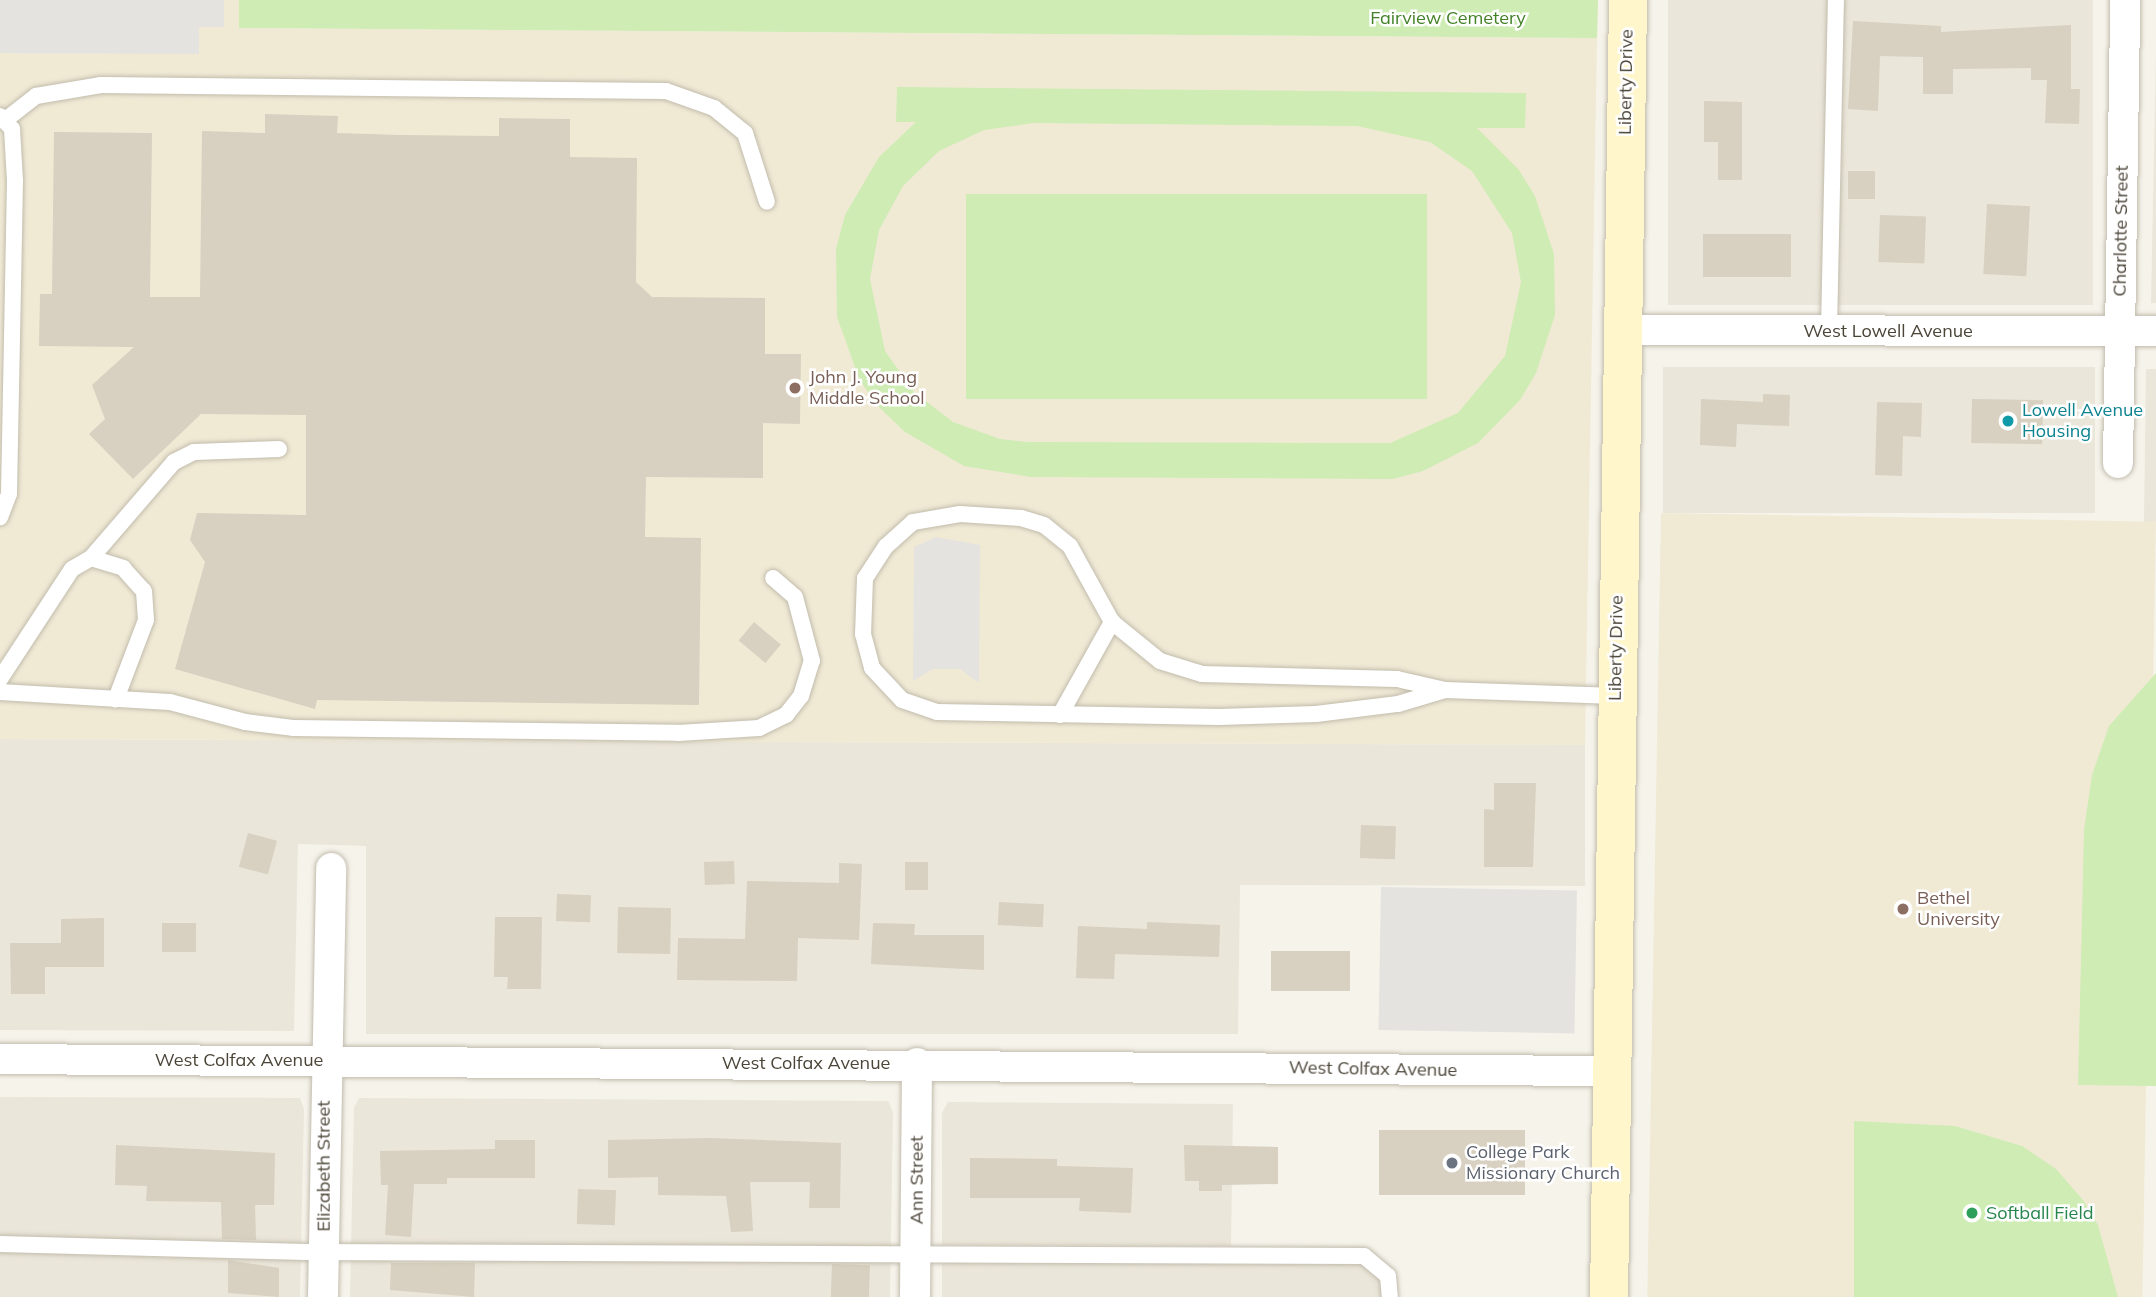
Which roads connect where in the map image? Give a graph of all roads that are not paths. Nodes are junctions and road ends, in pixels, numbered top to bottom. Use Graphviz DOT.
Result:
graph roads {
  1 [pos="1628,0"];
  2 [pos="1836,0"];
  3 [pos="2125,0"];
  4 [pos="2,119"];
  5 [pos="767,202"];
  6 [pos="1620,330"];
  7 [pos="1829,330"];
  8 [pos="2120,331"];
  9 [pos="2156,331"];
  10 [pos="279,449"];
  11 [pos="2118,463"];
  12 [pos="0,517"];
  13 [pos="91,558"];
  14 [pos="773,578"];
  15 [pos="1112,622"];
  16 [pos="0,679"];
  17 [pos="1445,690"];
  18 [pos="0,692"];
  19 [pos="1616,696"];
  20 [pos="116,699"];
  21 [pos="1060,715"];
  22 [pos="331,868"];
  23 [pos="0,1059"];
  24 [pos="327,1061"];
  25 [pos="917,1063"];
  26 [pos="1612,1071"];
  27 [pos="0,1244"];
  28 [pos="324,1251"];
  29 [pos="916,1251"];
  30 [pos="323,1297"];
  31 [pos="915,1297"];
  32 [pos="1390,1297"];
  33 [pos="1609,1297"];
  1 -- 6 [label="street, Liberty Drive"];
  2 -- 7 [label="lane"];
  3 -- 8 [label="street, Charlotte Street"];
  4 -- 5 [label="lane"];
  4 -- 12 [label="lane"];
  6 -- 7 [label="street, West Lowell Avenue"];
  6 -- 19 [label="street, Liberty Drive"];
  7 -- 8 [label="street, West Lowell Avenue"];
  8 -- 9 [label="street, West Lowell Avenue"];
  8 -- 11 [label="street, Charlotte Street"];
  10 -- 13 [label="lane"];
  13 -- 16 [label="lane"];
  13 -- 20 [label="lane"];
  14 -- 20 [label="lane"];
  15 -- 17 [label="lane"];
  15 -- 21 [label="lane"];
  15 -- 21 [label="lane"];
  17 -- 19 [label="lane"];
  17 -- 21 [label="lane"];
  18 -- 20 [label="lane"];
  19 -- 26 [label="street, Liberty Drive"];
  22 -- 24 [label="street, Elizabeth Street"];
  23 -- 24 [label="street, West Colfax Avenue"];
  24 -- 25 [label="street, West Colfax Avenue"];
  24 -- 28 [label="street, Elizabeth Street"];
  25 -- 26 [label="street, West Colfax Avenue"];
  25 -- 29 [label="street, Ann Street"];
  26 -- 33 [label="street, Liberty Drive"];
  27 -- 28 [label="lane"];
  28 -- 29 [label="lane"];
  28 -- 30 [label="street, Elizabeth Street"];
  29 -- 31 [label="street, Ann Street"];
  29 -- 32 [label="lane"];
}
